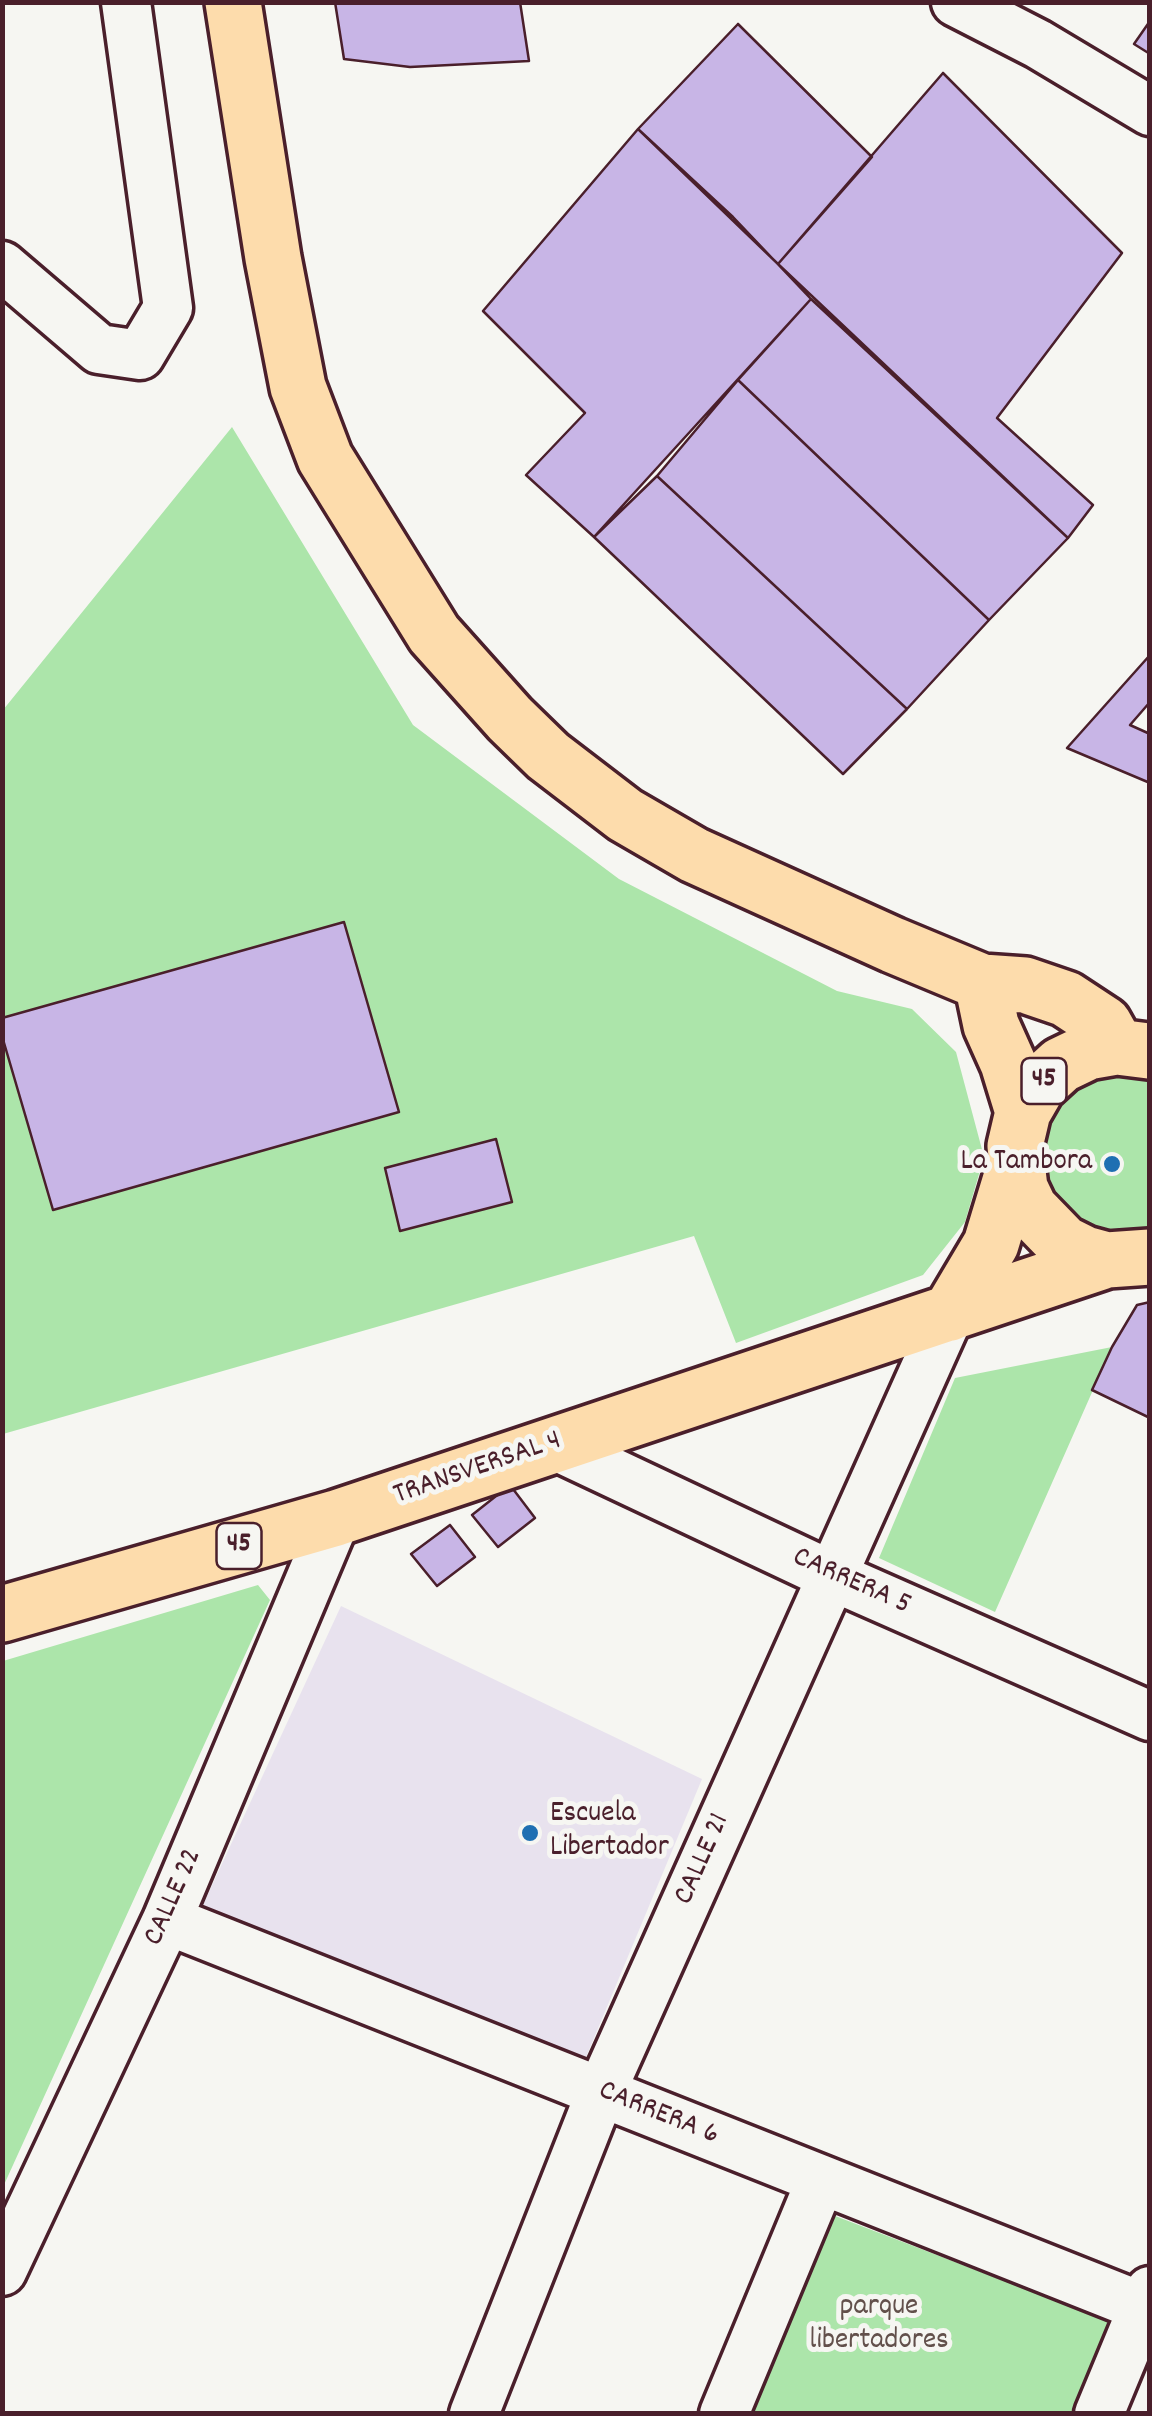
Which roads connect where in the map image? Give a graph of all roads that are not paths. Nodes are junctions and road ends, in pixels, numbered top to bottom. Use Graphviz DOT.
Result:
graph roads {
  1 [pos="126,2"];
  2 [pos="233,2"];
  3 [pos="956,2"];
  4 [pos="1150,111"];
  5 [pos="2,266"];
  6 [pos="982,982"];
  7 [pos="1134,1049"];
  8 [pos="1022,1112"];
  9 [pos="1015,1165"];
  10 [pos="1128,1258"];
  11 [pos="950,1313"];
  12 [pos="554,1445"];
  13 [pos="336,1518"];
  14 [pos="830,1575"];
  15 [pos="2,1614"];
  16 [pos="1150,1716"];
  17 [pos="167,1920"];
  18 [pos="601,2092"];
  19 [pos="821,2180"];
  20 [pos="2,2272"];
  21 [pos="1147,2303"];
  22 [pos="474,2414"];
  23 [pos="724,2414"];
  24 [pos="1100,2414"];
  1 -- 5 [label="street"];
  2 -- 6 [label="main road"];
  3 -- 4 [label="street"];
  6 -- 7 [label="main road"];
  6 -- 8 [label="main road"];
  7 -- 8 [label="main road, 45"];
  8 -- 9 [label="main road, 45"];
  9 -- 10 [label="main road, 45"];
  9 -- 11 [label="main road, 45"];
  10 -- 11 [label="main road, 45"];
  11 -- 12 [label="main road, TRANSVERSAL 4 / 45"];
  11 -- 14 [label="street, CALLE 21"];
  12 -- 13 [label="main road, TRANSVERSAL 4 / 45"];
  12 -- 14 [label="street, CARRERA 5"];
  13 -- 15 [label="main road, TRANSVERSAL 4 / 45"];
  13 -- 17 [label="street, CALLE 22"];
  14 -- 16 [label="street, CARRERA 5"];
  14 -- 18 [label="street, CALLE 21"];
  17 -- 18 [label="street, CARRERA 6"];
  17 -- 20 [label="street, CALLE 22"];
  18 -- 19 [label="street, CARRERA 6"];
  18 -- 22 [label="street, CALLE 21"];
  19 -- 21 [label="street, CARRERA 6"];
  19 -- 23 [label="street"];
  21 -- 24 [label="street"];
}
